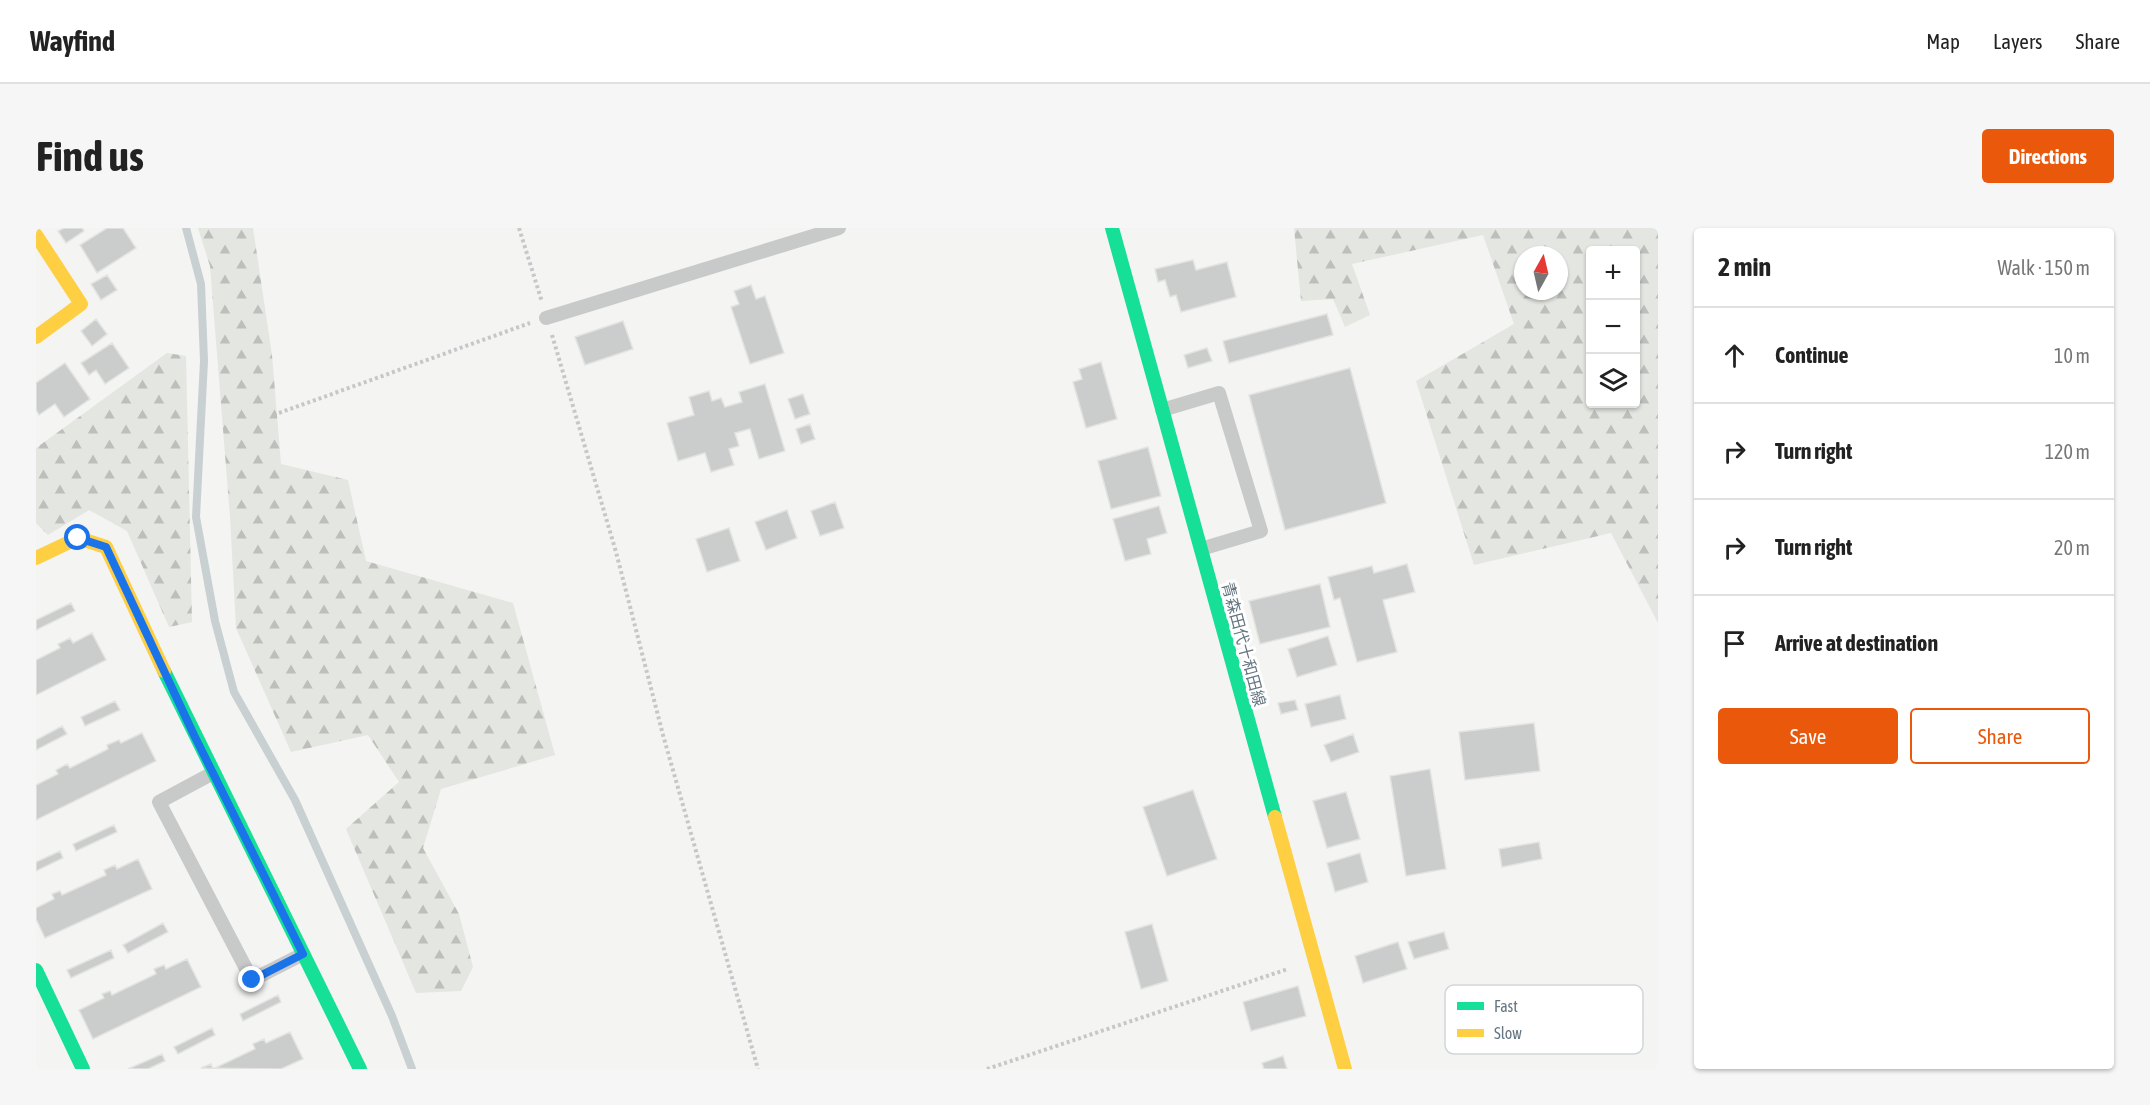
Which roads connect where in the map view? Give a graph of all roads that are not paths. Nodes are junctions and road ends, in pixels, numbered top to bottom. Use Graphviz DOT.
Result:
graph roads {
  1 [pos="839,228"];
  2 [pos="1112,228"];
  3 [pos="36,235"];
  4 [pos="546,318"];
  5 [pos="36,337"];
  6 [pos="1162,410"];
  7 [pos="1200,549"];
  8 [pos="36,558"];
  9 [pos="213,773"];
  10 [pos="303,954"];
  11 [pos="36,970"];
  12 [pos="83,1069"];
  13 [pos="360,1069"];
  14 [pos="1345,1069"];
  1 -- 4 [label="lane"];
  2 -- 6 [label="street, 青森田代十和田線"];
  3 -- 5 [label="street"];
  6 -- 7 [label="street, 青森田代十和田線"];
  6 -- 7 [label="lane"];
  7 -- 14 [label="street, 青森田代十和田線"];
  8 -- 9 [label="street"];
  9 -- 10 [label="street"];
  9 -- 10 [label="lane"];
  10 -- 13 [label="street"];
  11 -- 12 [label="street"];
}
